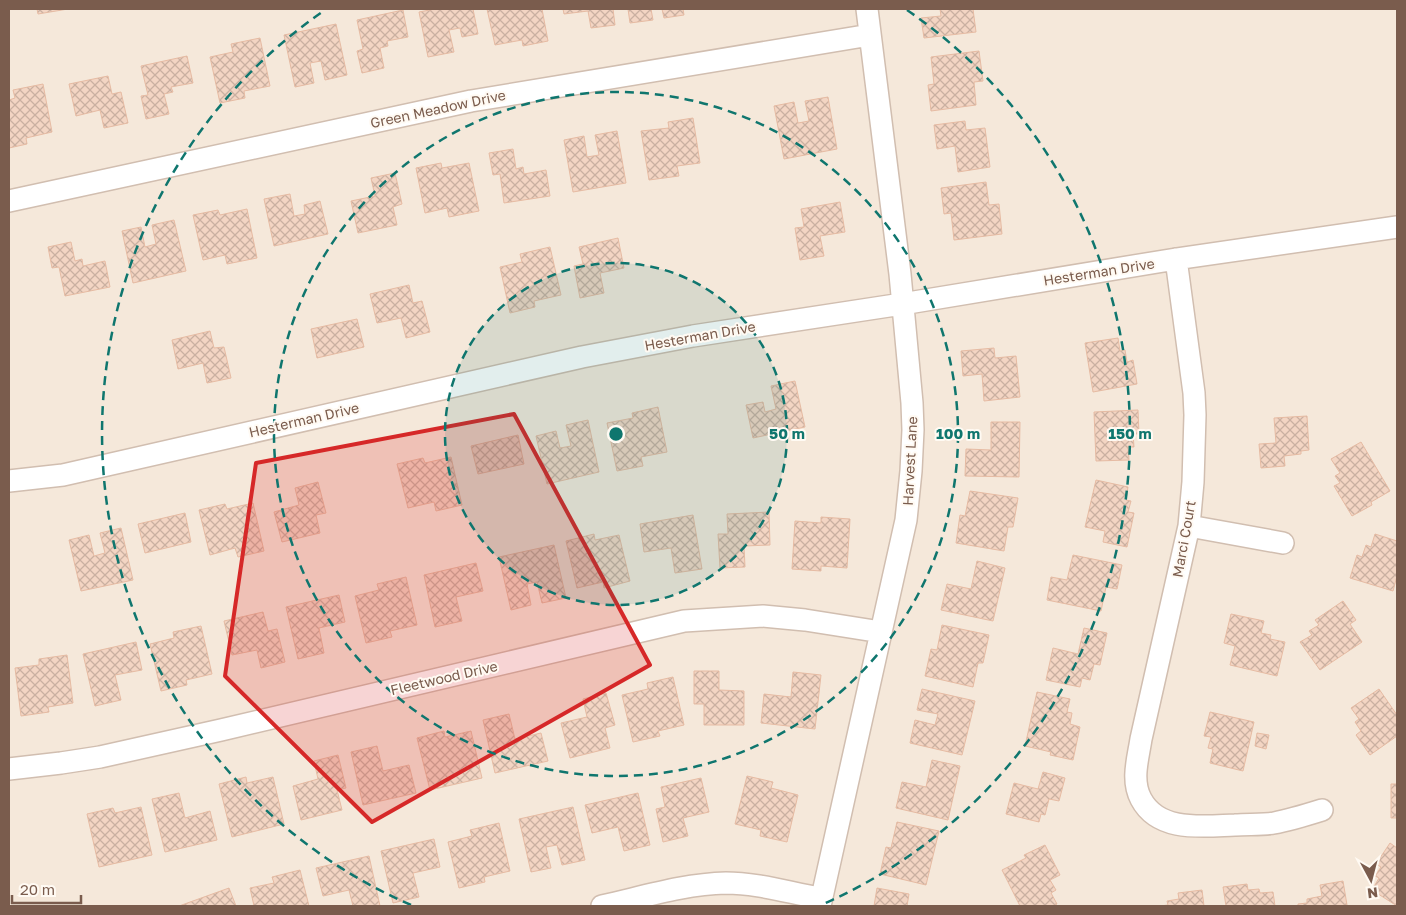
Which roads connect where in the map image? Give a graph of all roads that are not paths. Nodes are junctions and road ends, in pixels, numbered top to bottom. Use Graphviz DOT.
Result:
graph roads {
  1 [pos="867,9"];
  2 [pos="870,35"];
  3 [pos="9,201"];
  4 [pos="1397,227"];
  5 [pos="1176,259"];
  6 [pos="902,304"];
  7 [pos="9,481"];
  8 [pos="1189,526"];
  9 [pos="1283,543"];
  10 [pos="880,632"];
  11 [pos="9,769"];
  12 [pos="1322,810"];
  13 [pos="820,902"];
  14 [pos="602,906"];
  1 -- 2 [label="street, Harvest Lane"];
  2 -- 3 [label="street, Green Meadow Drive"];
  2 -- 6 [label="street, Harvest Lane"];
  4 -- 5 [label="street, Hesterman Drive"];
  5 -- 6 [label="street, Hesterman Drive"];
  5 -- 8 [label="street, Marci Court"];
  6 -- 7 [label="street, Hesterman Drive"];
  6 -- 10 [label="street, Harvest Lane"];
  8 -- 9 [label="street"];
  8 -- 12 [label="street, Marci Court"];
  10 -- 11 [label="street, Fleetwood Drive"];
  10 -- 13 [label="street, Harvest Lane"];
  13 -- 14 [label="street"];
}
